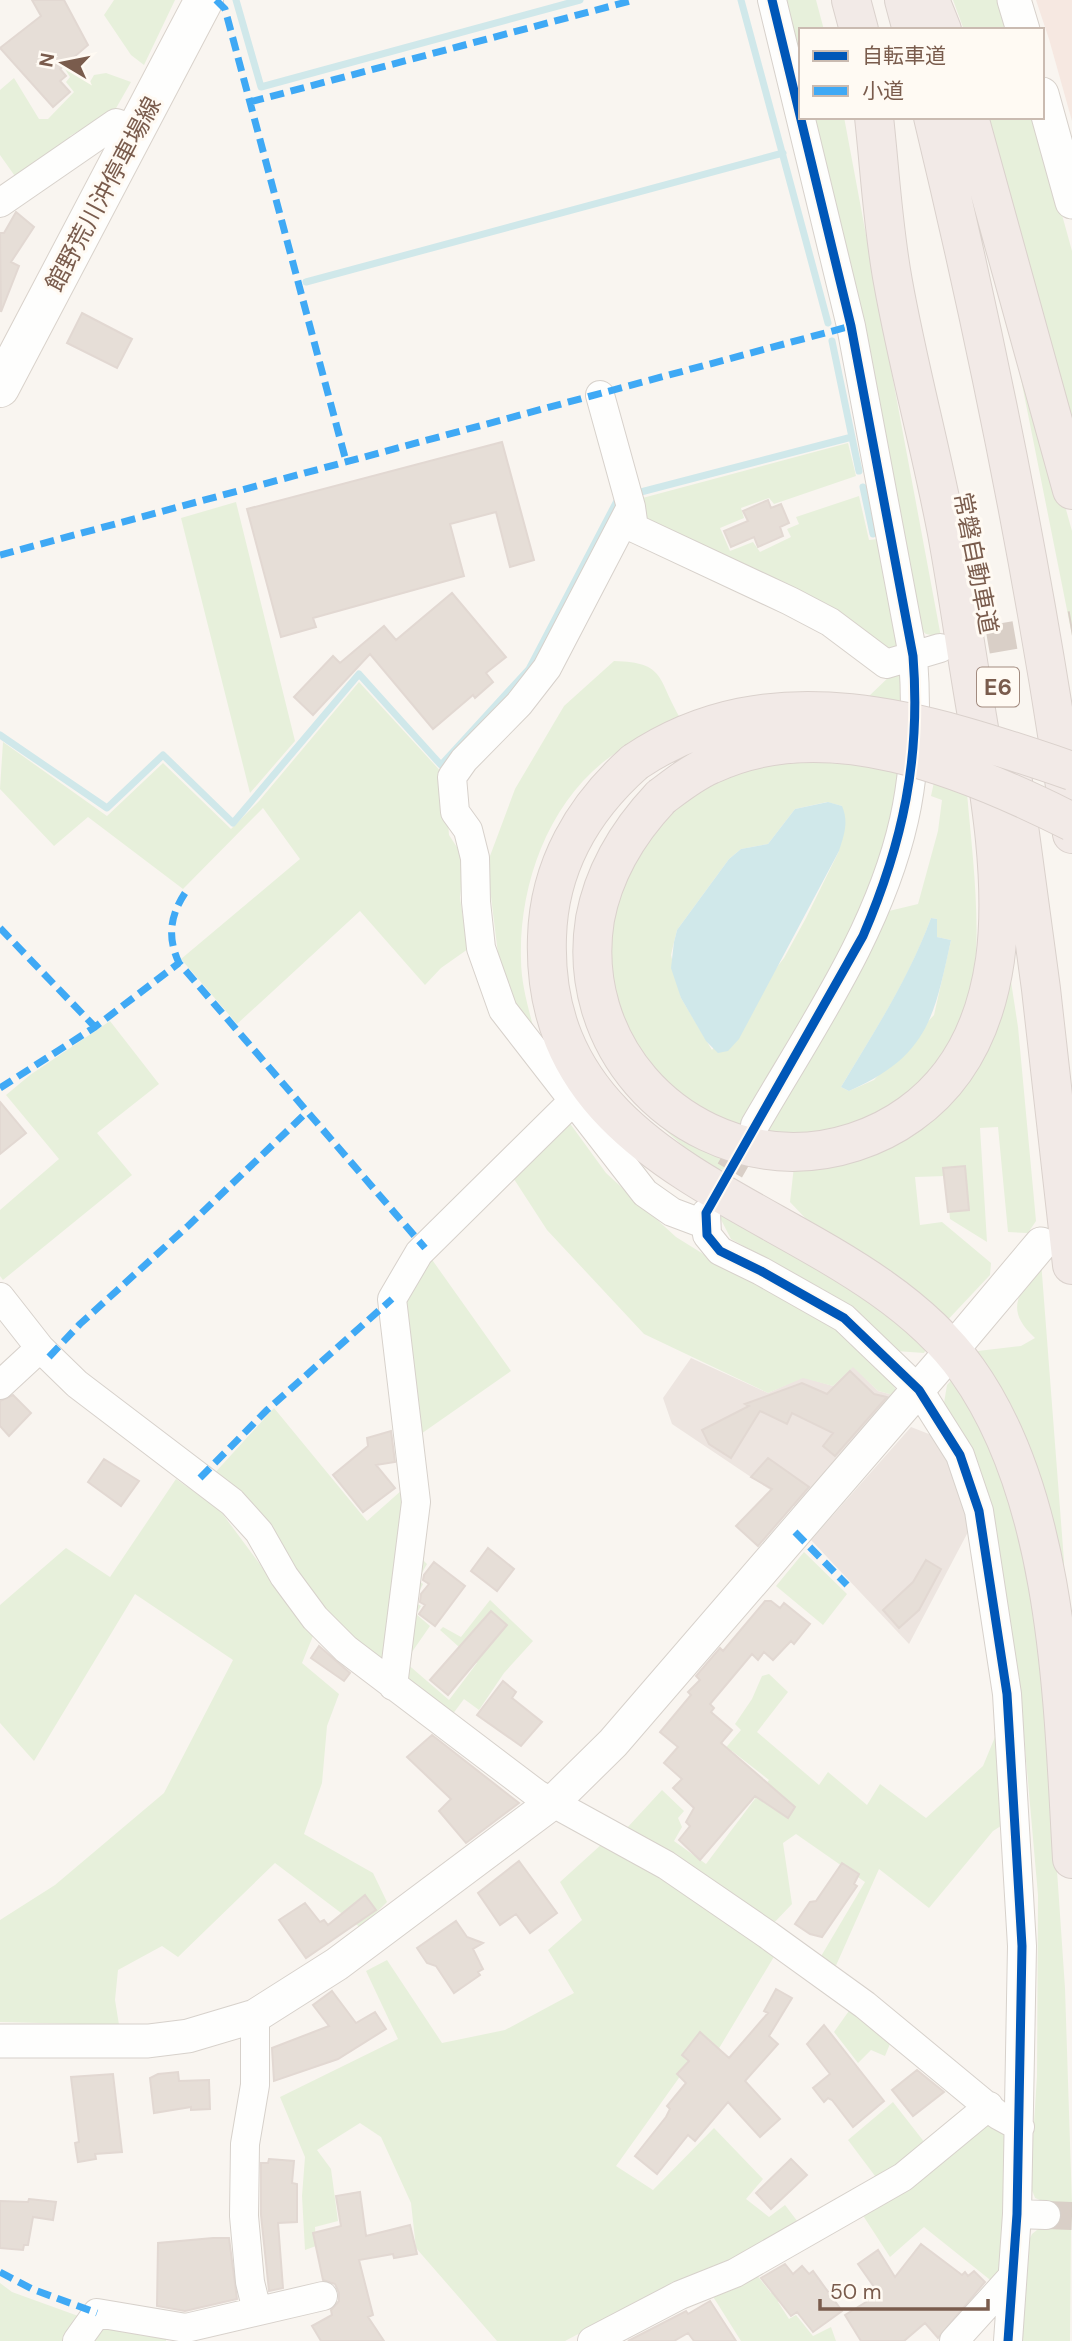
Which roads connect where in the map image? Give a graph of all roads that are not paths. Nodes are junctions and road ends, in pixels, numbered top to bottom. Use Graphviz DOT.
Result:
graph roads {
  1 [pos="204,0"];
  2 [pos="772,0"];
  3 [pos="851,0"];
  4 [pos="904,0"];
  5 [pos="930,0"];
  6 [pos="1014,0"];
  7 [pos="858,28"];
  8 [pos="911,28"];
  9 [pos="941,28"];
  10 [pos="1022,28"];
  11 [pos="1044,101"];
  12 [pos="799,112"];
  13 [pos="801,119"];
  14 [pos="874,119"];
  15 [pos="880,119"];
  16 [pos="933,119"];
  17 [pos="969,119"];
  18 [pos="137,130"];
  19 [pos="0,202"];
  20 [pos="1072,202"];
  21 [pos="0,388"];
  22 [pos="600,395"];
  23 [pos="1072,490"];
  24 [pos="631,507"];
  25 [pos="927,652"];
  26 [pos="1072,771"];
  27 [pos="985,783"];
  28 [pos="985,783"];
  29 [pos="985,783"];
  30 [pos="985,783"];
  31 [pos="1072,822"];
  32 [pos="1072,834"];
  33 [pos="572,1102"];
  34 [pos="755,1125"];
  35 [pos="1041,1244"];
  36 [pos="1072,1265"];
  37 [pos="0,1297"];
  38 [pos="962,1338"];
  39 [pos="40,1348"];
  40 [pos="941,1363"];
  41 [pos="0,1385"];
  42 [pos="919,1390"];
  43 [pos="393,1686"];
  44 [pos="552,1803"];
  45 [pos="1072,1859"];
  46 [pos="256,2016"];
  47 [pos="0,2041"];
  48 [pos="989,2106"];
  49 [pos="1020,2127"];
  50 [pos="1017,2214"];
  51 [pos="1046,2215"];
  52 [pos="1012,2277"];
  53 [pos="323,2296"];
  54 [pos="257,2311"];
  55 [pos="77,2341"];
  56 [pos="592,2341"];
  57 [pos="954,2341"];
  58 [pos="1008,2341"];
  1 -- 18 [label="main road, 館野荒川沖停車場線"];
  2 -- 12 [label="street"];
  3 -- 7 [label="highway"];
  4 -- 8 [label="highway"];
  5 -- 9 [label="highway"];
  6 -- 10 [label="street"];
  11 -- 20 [label="street"];
  13 -- 25 [label="street"];
  14 -- 27 [label="highway, bridge"];
  15 -- 36 [label="highway, 常磐自動車道 / E6"];
  16 -- 32 [label="highway, 常磐自動車道 / E6"];
  17 -- 23 [label="highway"];
  18 -- 19 [label="street"];
  18 -- 21 [label="main road, 館野荒川沖停車場線"];
  22 -- 24 [label="street"];
  24 -- 25 [label="street"];
  24 -- 33 [label="street"];
  25 -- 34 [label="street"];
  26 -- 45 [label="highway, bridge"];
  28 -- 29 [label="highway, bridge"];
  30 -- 31 [label="highway, bridge"];
  33 -- 42 [label="street"];
  33 -- 43 [label="street"];
  35 -- 38 [label="street"];
  37 -- 39 [label="street"];
  39 -- 41 [label="street"];
  39 -- 43 [label="street"];
  40 -- 42 [label="street"];
  42 -- 44 [label="street"];
  42 -- 49 [label="street"];
  43 -- 44 [label="street"];
  44 -- 46 [label="street"];
  44 -- 48 [label="street"];
  46 -- 47 [label="street"];
  46 -- 54 [label="street"];
  48 -- 49 [label="street"];
  48 -- 56 [label="street"];
  49 -- 50 [label="street"];
  50 -- 51 [label="street"];
  50 -- 52 [label="street"];
  52 -- 57 [label="street"];
  52 -- 58 [label="street"];
  53 -- 54 [label="street"];
  54 -- 55 [label="street"];
}
